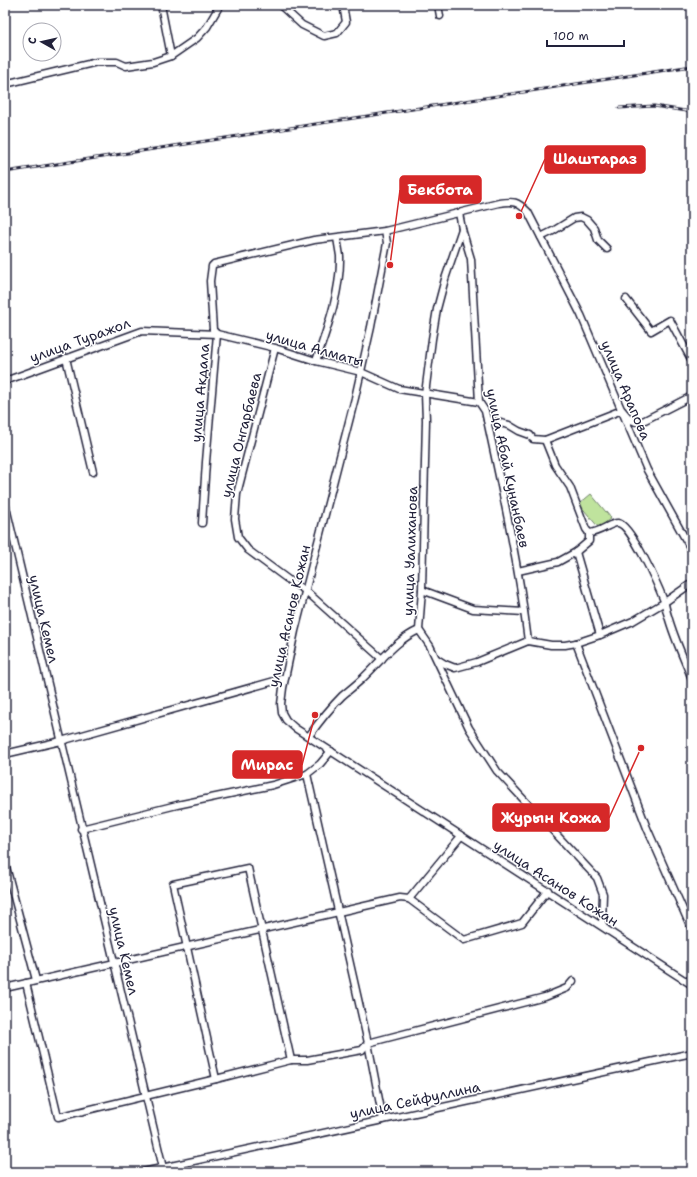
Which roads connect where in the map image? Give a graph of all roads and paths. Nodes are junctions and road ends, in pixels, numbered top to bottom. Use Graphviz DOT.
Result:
graph roads {
  1 [pos="161,5"];
  2 [pos="220,5"];
  3 [pos="280,5"];
  4 [pos="343,5"];
  5 [pos="438,5"];
  6 [pos="440,16"];
  7 [pos="171,56"];
  8 [pos="5,84"];
  9 [pos="459,213"];
  10 [pos="462,229"];
  11 [pos="385,232"];
  12 [pos="541,237"];
  13 [pos="337,238"];
  14 [pos="607,250"];
  15 [pos="626,299"];
  16 [pos="142,331"];
  17 [pos="218,334"];
  18 [pos="275,348"];
  19 [pos="66,358"];
  20 [pos="316,361"];
  21 [pos="692,361"];
  22 [pos="361,372"];
  23 [pos="5,381"];
  24 [pos="425,394"];
  25 [pos="692,396"];
  26 [pos="479,402"];
  27 [pos="622,410"];
  28 [pos="487,420"];
  29 [pos="545,440"];
  30 [pos="93,472"];
  31 [pos="5,503"];
  32 [pos="202,524"];
  33 [pos="8,531"];
  34 [pos="589,533"];
  35 [pos="692,551"];
  36 [pos="576,552"];
  37 [pos="518,572"];
  38 [pos="692,583"];
  39 [pos="422,590"];
  40 [pos="306,591"];
  41 [pos="665,602"];
  42 [pos="524,612"];
  43 [pos="419,630"];
  44 [pos="600,635"];
  45 [pos="528,641"];
  46 [pos="576,643"];
  47 [pos="382,659"];
  48 [pos="437,659"];
  49 [pos="285,678"];
  50 [pos="692,680"];
  51 [pos="309,736"];
  52 [pos="61,741"];
  53 [pos="331,751"];
  54 [pos="5,754"];
  55 [pos="307,774"];
  56 [pos="82,829"];
  57 [pos="461,836"];
  58 [pos="5,863"];
  59 [pos="548,890"];
  60 [pos="409,899"];
  61 [pos="338,912"];
  62 [pos="605,928"];
  63 [pos="262,929"];
  64 [pos="692,930"];
  65 [pos="186,946"];
  66 [pos="113,963"];
  67 [pos="36,980"];
  68 [pos="573,981"];
  69 [pos="26,983"];
  70 [pos="692,985"];
  71 [pos="5,988"];
  72 [pos="368,1043"];
  73 [pos="692,1053"];
  74 [pos="291,1060"];
  75 [pos="216,1079"];
  76 [pos="146,1095"];
  77 [pos="383,1120"];
  78 [pos="163,1168"];
  79 [pos="143,1172"];
  1 -- 7 [label="street"];
  2 -- 7 [label="street"];
  3 -- 4 [label="street"];
  5 -- 6 [label="street"];
  7 -- 8 [label="street"];
  9 -- 10 [label="street, улица Уалиханова"];
  9 -- 11 [label="street"];
  9 -- 12 [label="street, улица Арапова"];
  10 -- 24 [label="street, улица Уалиханова"];
  10 -- 26 [label="street, улица Абай Кунанбаев"];
  11 -- 13 [label="street"];
  11 -- 22 [label="street, улица Асанов Кожан"];
  12 -- 14 [label="street"];
  12 -- 27 [label="street, улица Арапова"];
  13 -- 17 [label="street, улица Акдала"];
  13 -- 20 [label="street"];
  15 -- 21 [label="street"];
  16 -- 17 [label="street, улица Алматы"];
  16 -- 19 [label="street, улица Туражол"];
  17 -- 18 [label="street, улица Алматы"];
  17 -- 32 [label="street, улица Акдала"];
  18 -- 20 [label="street, улица Алматы"];
  18 -- 40 [label="street, улица Онгарбаева"];
  19 -- 23 [label="street, улица Туражол"];
  19 -- 30 [label="street"];
  20 -- 22 [label="street, улица Алматы"];
  22 -- 24 [label="street, улица Алматы"];
  22 -- 40 [label="street, улица Асанов Кожан"];
  24 -- 26 [label="street, улица Алматы"];
  24 -- 39 [label="street, улица Уалиханова"];
  25 -- 27 [label="street"];
  26 -- 28 [label="street, улица Абай Кунанбаев"];
  27 -- 29 [label="street"];
  27 -- 35 [label="street, улица Арапова"];
  28 -- 29 [label="street"];
  28 -- 37 [label="street, улица Абай Кунанбаев"];
  29 -- 34 [label="street"];
  31 -- 33 [label="street, улица Кемел"];
  33 -- 52 [label="street, улица Кемел"];
  34 -- 36 [label="street"];
  34 -- 41 [label="street"];
  36 -- 37 [label="street"];
  36 -- 44 [label="street"];
  37 -- 42 [label="street, улица Абай Кунанбаев"];
  38 -- 41 [label="street"];
  39 -- 42 [label="street"];
  39 -- 43 [label="street, улица Уалиханова"];
  40 -- 47 [label="street, улица Онгарбаева"];
  40 -- 49 [label="street, улица Асанов Кожан"];
  41 -- 44 [label="street"];
  41 -- 50 [label="street"];
  42 -- 45 [label="street, улица Абай Кунанбаев"];
  43 -- 47 [label="street"];
  43 -- 48 [label="street, улица Уалиханова"];
  44 -- 46 [label="street"];
  45 -- 46 [label="street"];
  45 -- 48 [label="street"];
  46 -- 64 [label="street"];
  47 -- 51 [label="street"];
  48 -- 62 [label="street, улица Уалиханова"];
  49 -- 51 [label="street, улица Асанов Кожан"];
  49 -- 52 [label="street"];
  51 -- 53 [label="street, улица Асанов Кожан"];
  52 -- 54 [label="street"];
  52 -- 56 [label="street, улица Кемел"];
  53 -- 55 [label="street"];
  53 -- 57 [label="street, улица Асанов Кожан"];
  55 -- 56 [label="street"];
  55 -- 61 [label="street"];
  56 -- 66 [label="street, улица Кемел"];
  57 -- 59 [label="street, улица Асанов Кожан"];
  57 -- 60 [label="street"];
  58 -- 67 [label="street"];
  59 -- 60 [label="street"];
  59 -- 62 [label="street, улица Асанов Кожан"];
  60 -- 61 [label="street"];
  61 -- 63 [label="street"];
  61 -- 72 [label="street"];
  62 -- 70 [label="street, улица Асанов Кожан"];
  63 -- 65 [label="street"];
  63 -- 65 [label="street"];
  63 -- 74 [label="street"];
  65 -- 66 [label="street"];
  65 -- 75 [label="street"];
  66 -- 67 [label="street"];
  66 -- 76 [label="street, улица Кемел"];
  67 -- 69 [label="street"];
  68 -- 72 [label="street"];
  69 -- 71 [label="street"];
  69 -- 76 [label="street"];
  72 -- 74 [label="street"];
  72 -- 77 [label="street"];
  73 -- 77 [label="street, улица Сейфуллина"];
  74 -- 75 [label="street"];
  75 -- 76 [label="street"];
  76 -- 78 [label="street, улица Кемел"];
  77 -- 78 [label="street, улица Сейфуллина"];
  78 -- 79 [label="street, улица Сейфуллина"];
}
